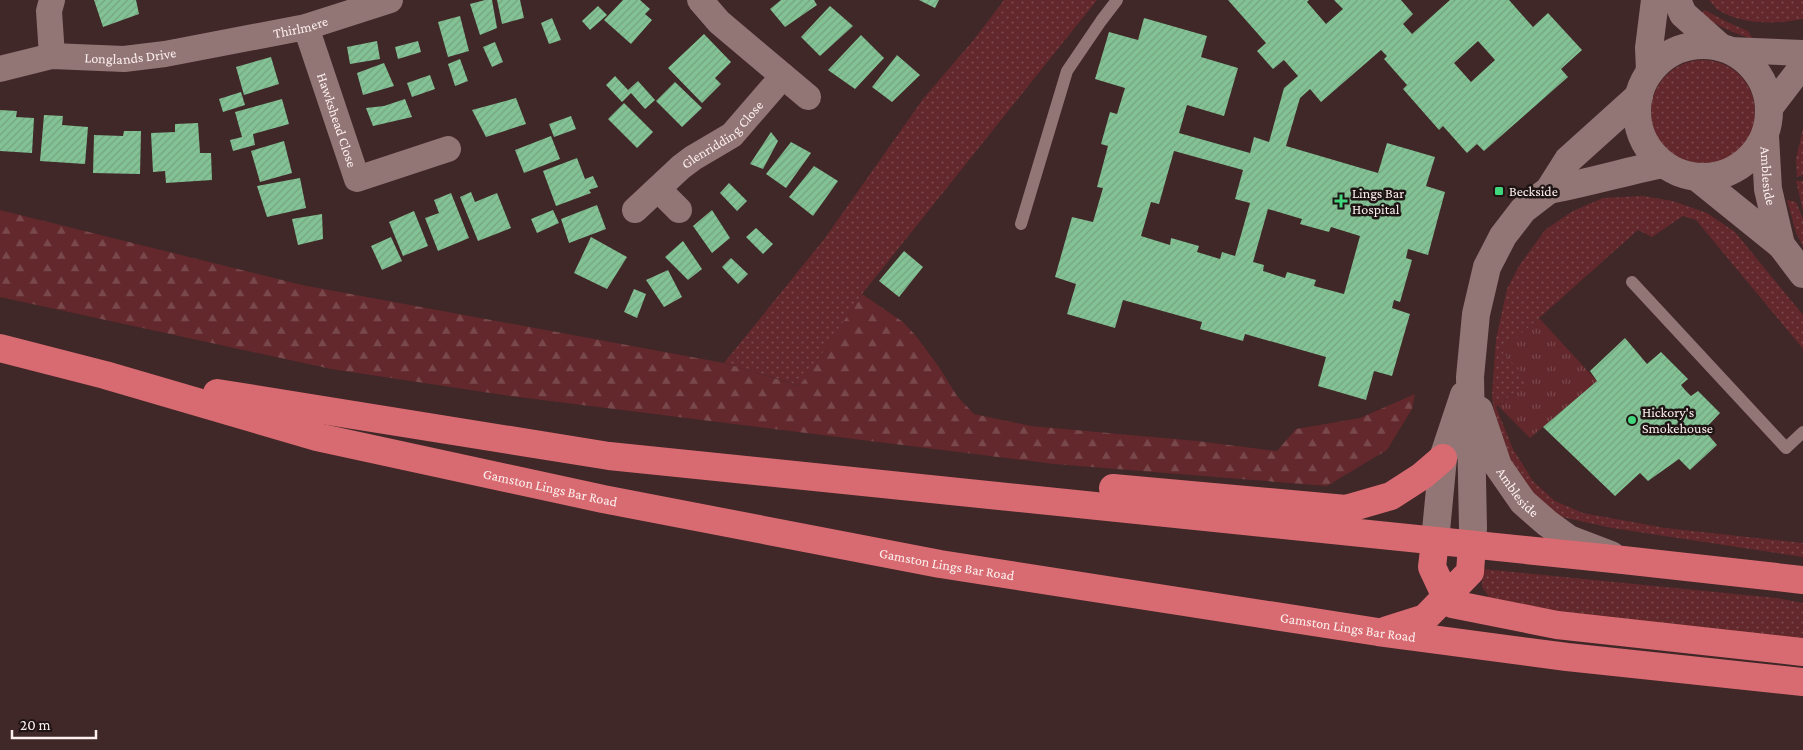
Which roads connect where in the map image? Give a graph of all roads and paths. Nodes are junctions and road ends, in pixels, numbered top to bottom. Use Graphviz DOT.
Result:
graph roads {
  1 [pos="52,0"];
  2 [pos="390,0"];
  3 [pos="700,0"];
  4 [pos="1117,0"];
  5 [pos="1655,0"];
  6 [pos="1677,0"];
  7 [pos="306,27"];
  8 [pos="208,45"];
  9 [pos="1724,48"];
  10 [pos="1803,54"];
  11 [pos="52,56"];
  12 [pos="1803,65"];
  13 [pos="0,69"];
  14 [pos="1650,71"];
  15 [pos="783,76"];
  16 [pos="1639,96"];
  17 [pos="808,97"];
  18 [pos="1770,108"];
  19 [pos="1766,136"];
  20 [pos="448,149"];
  21 [pos="1662,164"];
  22 [pos="1698,178"];
  23 [pos="658,189"];
  24 [pos="1548,190"];
  25 [pos="635,210"];
  26 [pos="679,210"];
  27 [pos="1021,224"];
  28 [pos="1781,245"];
  29 [pos="1803,274"];
  30 [pos="1632,282"];
  31 [pos="0,348"];
  32 [pos="105,375"];
  33 [pos="1470,377"];
  34 [pos="1803,432"];
  35 [pos="1443,458"];
  36 [pos="952,490"];
  37 [pos="1435,541"];
  38 [pos="1472,545"];
  39 [pos="1624,560"];
  40 [pos="1803,580"];
  41 [pos="1446,597"];
  42 [pos="1378,632"];
  43 [pos="1803,652"];
  44 [pos="1803,682"];
  1 -- 11 [label="street"];
  2 -- 7 [label="street, Thirlmere"];
  3 -- 15 [label="street"];
  4 -- 27 [label="lane"];
  5 -- 14 [label="street"];
  6 -- 9 [label="street"];
  7 -- 8 [label="street, Thirlmere"];
  7 -- 20 [label="street, Hawkshead Close"];
  8 -- 11 [label="street, Longlands Drive"];
  9 -- 10 [label="street"];
  9 -- 14 [label="street"];
  9 -- 18 [label="street"];
  11 -- 13 [label="street, Longlands Drive"];
  12 -- 18 [label="street"];
  14 -- 16 [label="street"];
  15 -- 17 [label="street"];
  15 -- 23 [label="street, Glenridding Close"];
  16 -- 21 [label="street"];
  16 -- 24 [label="street, Ambleside"];
  18 -- 19 [label="street"];
  19 -- 22 [label="street"];
  19 -- 28 [label="street, Ambleside"];
  21 -- 22 [label="street"];
  21 -- 24 [label="street, Ambleside"];
  22 -- 28 [label="street, Ambleside"];
  23 -- 25 [label="street, Glenridding Close"];
  23 -- 26 [label="street"];
  24 -- 33 [label="street, Ambleside"];
  28 -- 29 [label="street, Ambleside"];
  30 -- 34 [label="lane"];
  31 -- 32 [label="highway, Gamston Lings Bar Road"];
  32 -- 36 [label="highway, Gamston Lings Bar Road"];
  32 -- 42 [label="highway, Gamston Lings Bar Road"];
  33 -- 35 [label="street, Ambleside"];
  33 -- 38 [label="street, Ambleside"];
  33 -- 39 [label="street, Ambleside"];
  35 -- 36 [label="highway"];
  35 -- 37 [label="street, Ambleside"];
  36 -- 37 [label="highway, Gamston Lings Bar Road"];
  37 -- 38 [label="highway, Gamston Lings Bar Road"];
  37 -- 41 [label="highway"];
  38 -- 39 [label="highway, Gamston Lings Bar Road"];
  38 -- 41 [label="highway"];
  39 -- 40 [label="highway, Gamston Lings Bar Road"];
  41 -- 42 [label="highway"];
  41 -- 43 [label="highway"];
  42 -- 44 [label="highway, Gamston Lings Bar Road"];
}
